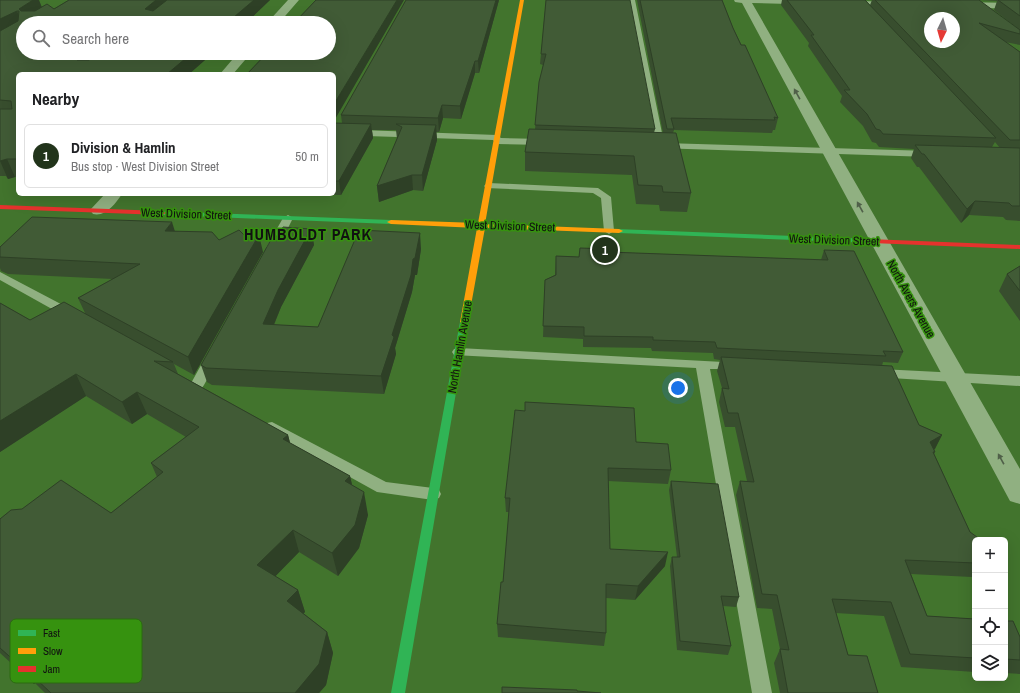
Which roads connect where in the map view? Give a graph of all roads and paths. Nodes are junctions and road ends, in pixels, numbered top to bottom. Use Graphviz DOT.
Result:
graph roads {
  1 [pos="294,0"];
  2 [pos="522,0"];
  3 [pos="632,0"];
  4 [pos="739,0"];
  5 [pos="745,0"];
  6 [pos="860,1"];
  7 [pos="974,3"];
  8 [pos="913,4"];
  9 [pos="943,4"];
  10 [pos="1020,6"];
  11 [pos="872,14"];
  12 [pos="279,16"];
  13 [pos="992,16"];
  14 [pos="239,60"];
  15 [pos="228,72"];
  16 [pos="336,130"];
  17 [pos="497,139"];
  18 [pos="557,143"];
  19 [pos="829,151"];
  20 [pos="940,155"];
  21 [pos="489,186"];
  22 [pos="112,196"];
  23 [pos="0,207"];
  24 [pos="99,210"];
  25 [pos="288,218"];
  26 [pos="481,225"];
  27 [pos="609,231"];
  28 [pos="879,242"];
  29 [pos="1020,247"];
  30 [pos="264,261"];
  31 [pos="0,275"];
  32 [pos="82,320"];
  33 [pos="216,350"];
  34 [pos="459,352"];
  35 [pos="702,364"];
  36 [pos="749,367"];
  37 [pos="867,373"];
  38 [pos="184,377"];
  39 [pos="956,378"];
  40 [pos="1020,381"];
  41 [pos="197,385"];
  42 [pos="211,392"];
  43 [pos="259,419"];
  44 [pos="1020,493"];
  45 [pos="433,494"];
  46 [pos="398,693"];
  47 [pos="762,693"];
  1 -- 12 [label="street"];
  2 -- 17 [label="street, North Hamlin Avenue"];
  3 -- 19 [label="lane"];
  4 -- 5 [label="street"];
  5 -- 6 [label="street"];
  19 -- 5 [label="street, North Avers Avenue, one-way"];
  6 -- 8 [label="street"];
  6 -- 11 [label="lane"];
  7 -- 9 [label="street"];
  7 -- 10 [label="street"];
  7 -- 13 [label="street"];
  14 -- 15 [label="street"];
  16 -- 17 [label="lane"];
  17 -- 18 [label="lane"];
  17 -- 21 [label="street, North Hamlin Avenue"];
  19 -- 20 [label="lane"];
  28 -- 19 [label="street, North Avers Avenue, one-way"];
  21 -- 26 [label="street, North Hamlin Avenue"];
  21 -- 27 [label="lane"];
  22 -- 24 [label="street"];
  23 -- 24 [label="street, West Division Street"];
  24 -- 25 [label="street, West Division Street"];
  25 -- 26 [label="street, West Division Street"];
  25 -- 30 [label="lane"];
  26 -- 27 [label="street, West Division Street"];
  26 -- 34 [label="street, North Hamlin Avenue"];
  27 -- 28 [label="street, West Division Street"];
  28 -- 29 [label="street, West Division Street"];
  28 -- 39 [label="street, North Avers Avenue"];
  31 -- 32 [label="lane"];
  33 -- 41 [label="lane"];
  34 -- 35 [label="lane"];
  34 -- 45 [label="street, North Hamlin Avenue"];
  35 -- 36 [label="lane"];
  35 -- 47 [label="lane"];
  37 -- 39 [label="lane"];
  38 -- 41 [label="lane"];
  39 -- 40 [label="lane"];
  44 -- 39 [label="street, North Avers Avenue, one-way"];
  41 -- 42 [label="lane"];
  43 -- 45 [label="lane"];
  45 -- 46 [label="street, North Hamlin Avenue"];
}
